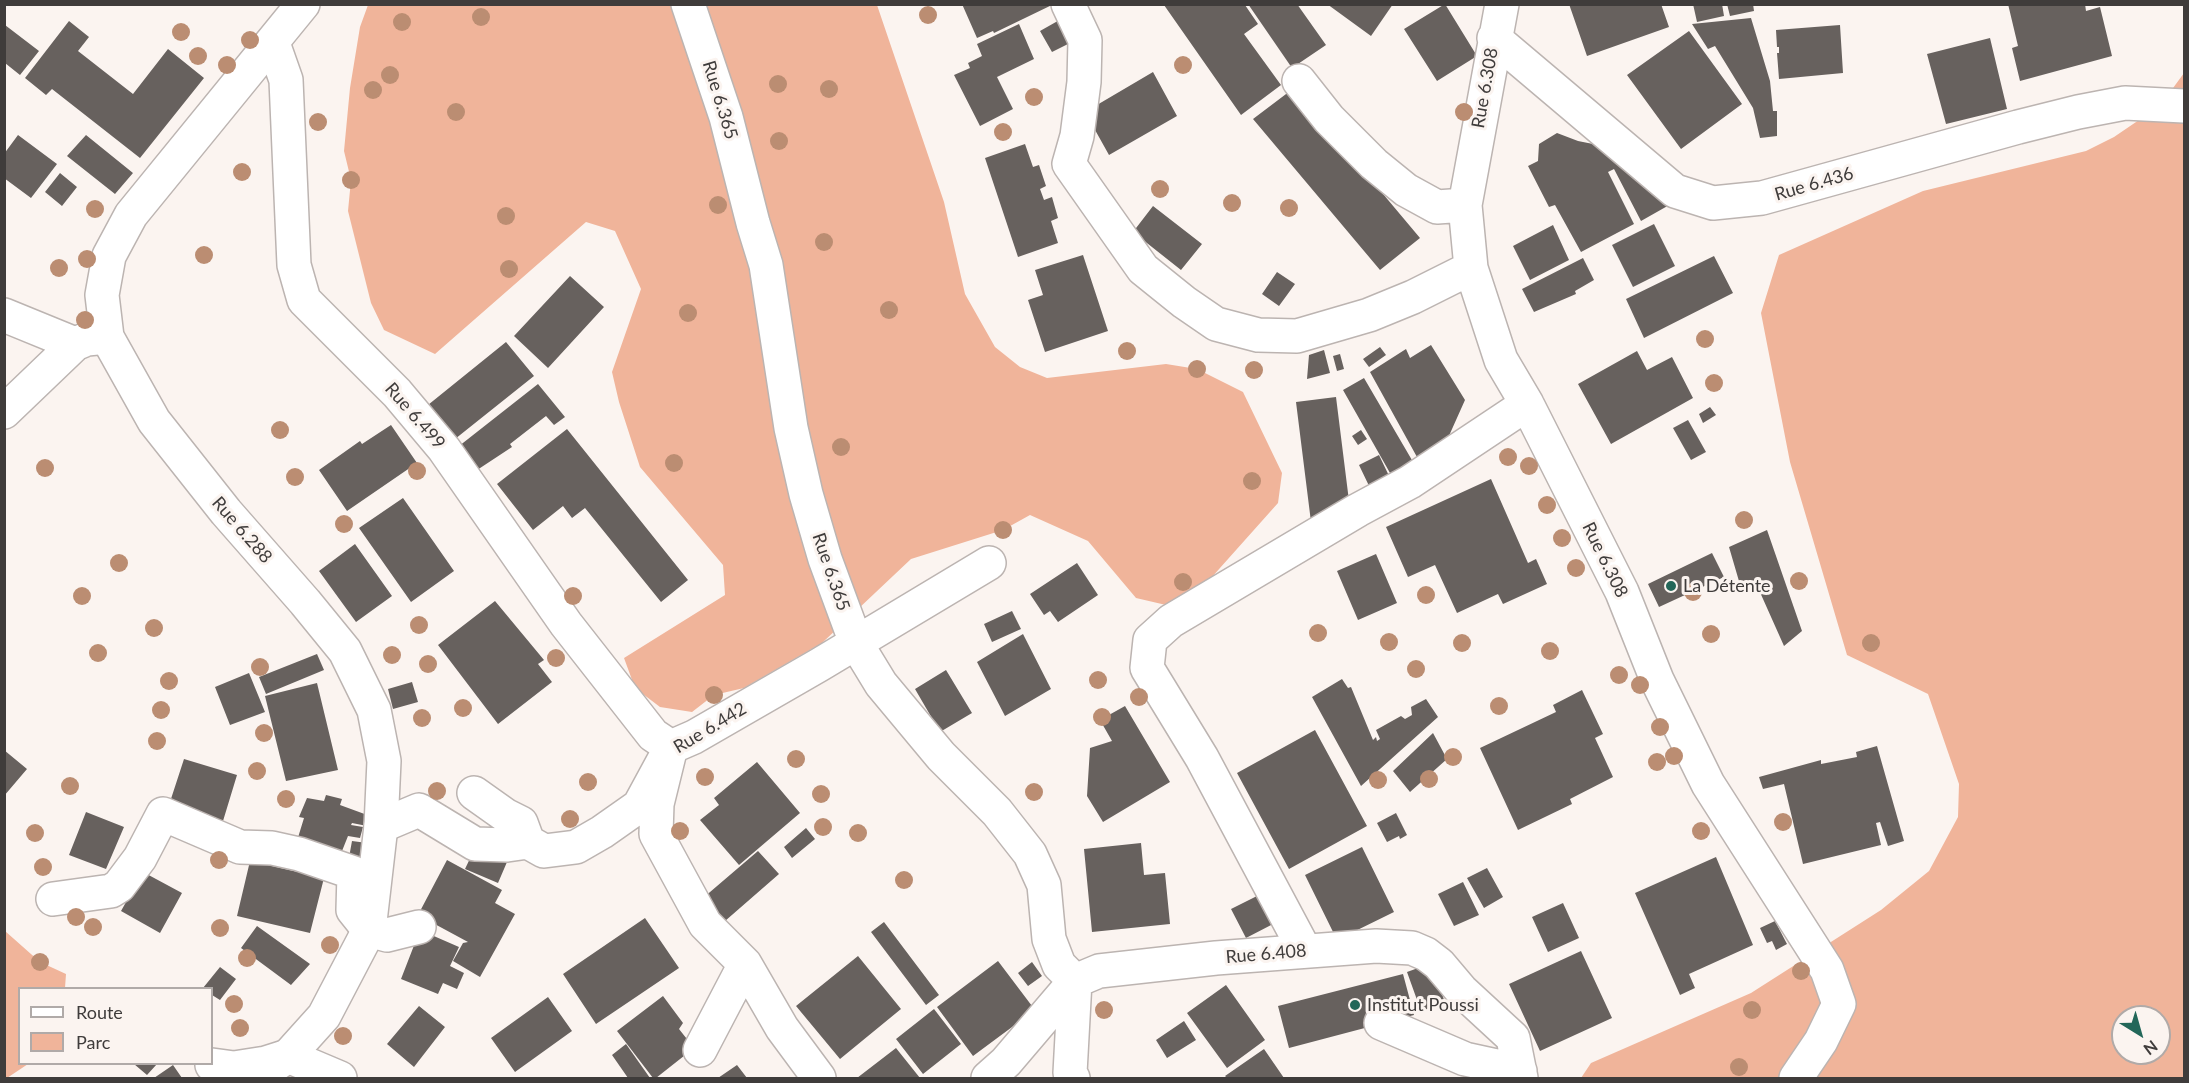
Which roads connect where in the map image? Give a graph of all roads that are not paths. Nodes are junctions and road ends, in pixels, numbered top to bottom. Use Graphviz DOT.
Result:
graph roads {
  1 [pos="303,4"];
  2 [pos="688,4"];
  3 [pos="1068,4"];
  4 [pos="1502,4"];
  5 [pos="1494,38"];
  6 [pos="273,43"];
  7 [pos="1299,81"];
  8 [pos="2184,106"];
  9 [pos="1465,205"];
  10 [pos="1471,268"];
  11 [pos="4,315"];
  12 [pos="107,337"];
  13 [pos="75,344"];
  14 [pos="1527,404"];
  15 [pos="4,412"];
  16 [pos="988,563"];
  17 [pos="856,643"];
  18 [pos="671,747"];
  19 [pos="474,793"];
  20 [pos="381,826"];
  21 [pos="528,842"];
  22 [pos="53,898"];
  23 [pos="419,927"];
  24 [pos="369,930"];
  25 [pos="1305,951"];
  26 [pos="745,964"];
  27 [pos="1075,981"];
  28 [pos="1381,1023"];
  29 [pos="700,1050"];
  30 [pos="288,1056"];
  31 [pos="212,1065"];
  32 [pos="1520,1075"];
  33 [pos="256,1078"];
  34 [pos="340,1078"];
  35 [pos="819,1078"];
  36 [pos="988,1078"];
  37 [pos="1073,1078"];
  38 [pos="1796,1078"];
  1 -- 6 [label="street, Rue 6.288"];
  2 -- 17 [label="street, Rue 6.365"];
  3 -- 10 [label="street"];
  4 -- 5 [label="street, Rue 6.308"];
  5 -- 8 [label="street, Rue 6.436"];
  5 -- 9 [label="street, Rue 6.308"];
  6 -- 12 [label="street, Rue 6.288"];
  6 -- 18 [label="street, Rue 6.499"];
  7 -- 9 [label="street"];
  9 -- 10 [label="street, Rue 6.308"];
  10 -- 14 [label="street, Rue 6.308"];
  11 -- 13 [label="street"];
  12 -- 13 [label="street"];
  12 -- 20 [label="street, Rue 6.288"];
  13 -- 15 [label="street"];
  14 -- 25 [label="street"];
  14 -- 38 [label="street, Rue 6.308"];
  16 -- 17 [label="street, Rue 6.442"];
  17 -- 18 [label="street, Rue 6.442"];
  17 -- 27 [label="street, Rue 6.365"];
  18 -- 21 [label="street, Rue 6.442"];
  18 -- 26 [label="street"];
  19 -- 21 [label="street"];
  20 -- 21 [label="street, Rue 6.442"];
  20 -- 24 [label="street, Rue 6.288"];
  22 -- 24 [label="street"];
  23 -- 24 [label="street"];
  24 -- 30 [label="street, Rue 6.288"];
  25 -- 27 [label="street, Rue 6.408"];
  25 -- 32 [label="street, Rue 6.408"];
  26 -- 29 [label="street"];
  26 -- 35 [label="street"];
  27 -- 36 [label="street, Rue 6.408"];
  27 -- 37 [label="street"];
  28 -- 32 [label="street"];
  30 -- 31 [label="street"];
  30 -- 33 [label="street, Rue 6.288"];
  30 -- 34 [label="street"];
}
